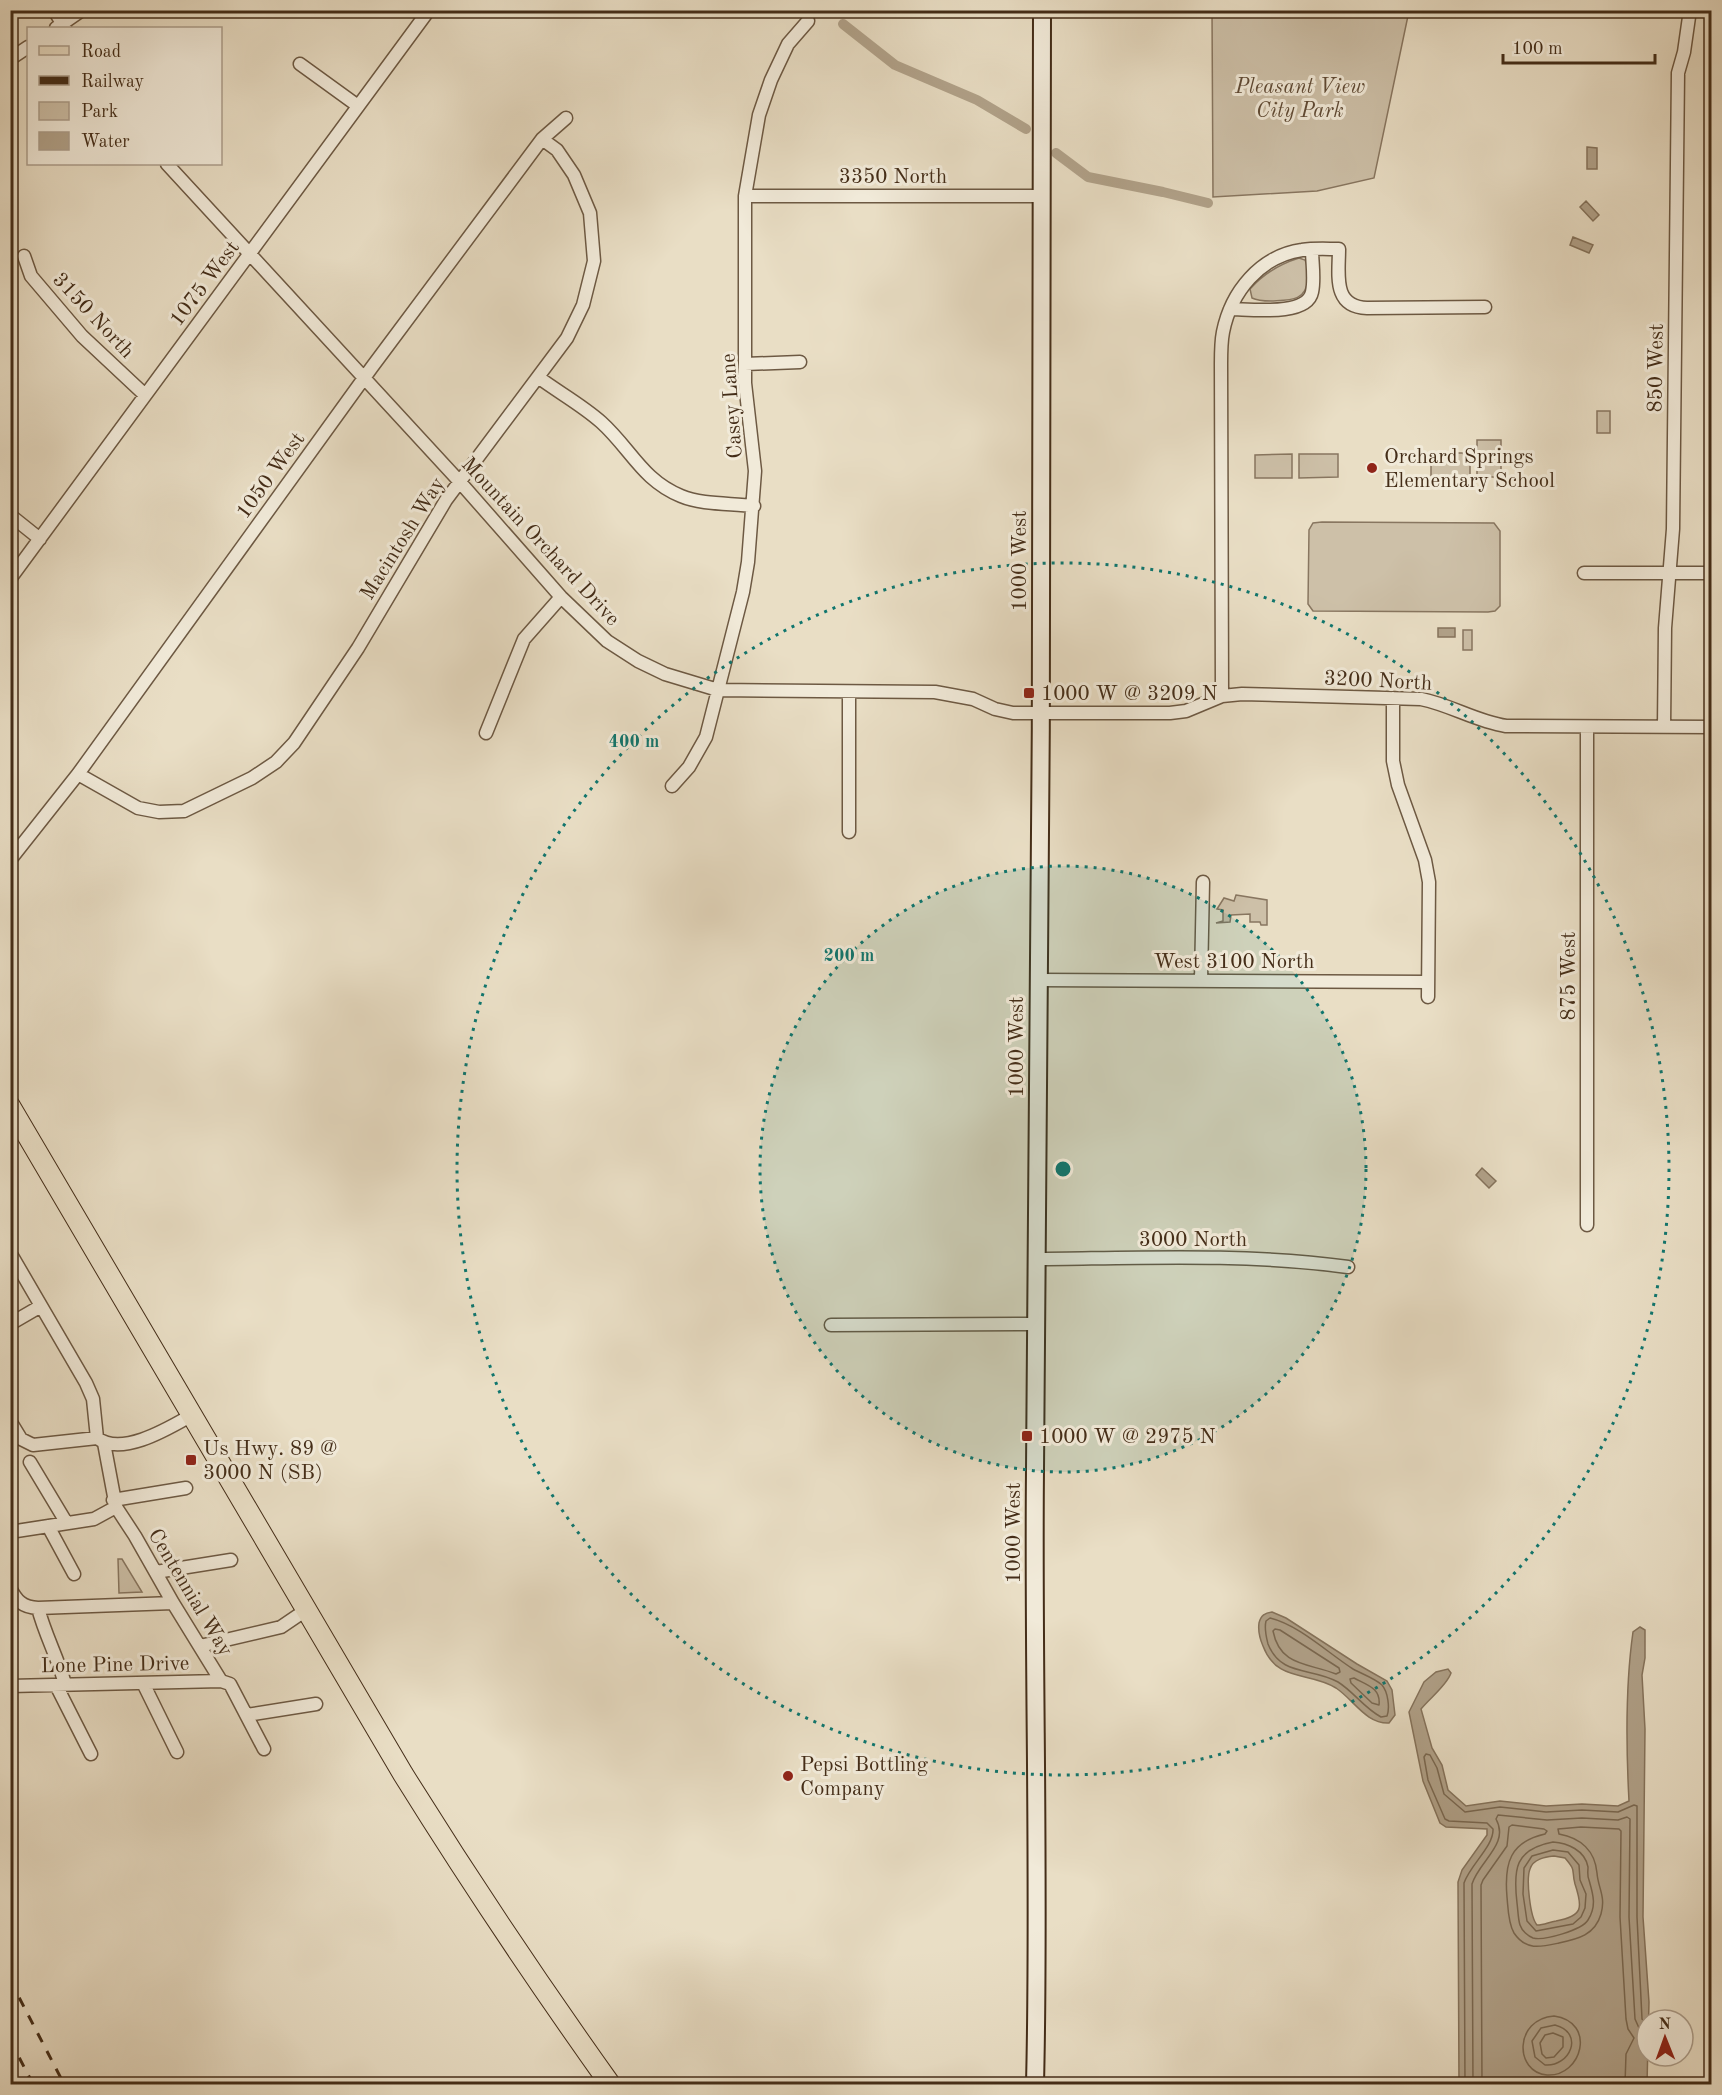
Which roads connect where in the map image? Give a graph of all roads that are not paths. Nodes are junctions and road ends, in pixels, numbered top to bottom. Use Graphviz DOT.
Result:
graph roads {
  1 [pos="54,10"];
  2 [pos="82,10"];
  3 [pos="429,10"];
  4 [pos="1042,10"];
  5 [pos="1690,10"];
  6 [pos="808,21"];
  7 [pos="61,27"];
  8 [pos="27,48"];
  9 [pos="10,59"];
  10 [pos="300,64"];
  11 [pos="358,106"];
  12 [pos="566,118"];
  13 [pos="542,139"];
  14 [pos="168,165"];
  15 [pos="745,196"];
  16 [pos="1042,196"];
  17 [pos="1312,249"];
  18 [pos="250,255"];
  19 [pos="24,256"];
  20 [pos="1485,308"];
  21 [pos="1230,309"];
  22 [pos="800,362"];
  23 [pos="745,364"];
  24 [pos="537,377"];
  25 [pos="364,379"];
  26 [pos="145,395"];
  27 [pos="459,482"];
  28 [pos="754,506"];
  29 [pos="10,515"];
  30 [pos="40,539"];
  31 [pos="1584,573"];
  32 [pos="1668,573"];
  33 [pos="1712,573"];
  34 [pos="10,579"];
  35 [pos="561,597"];
  36 [pos="718,690"];
  37 [pos="849,692"];
  38 [pos="1222,696"];
  39 [pos="1393,698"];
  40 [pos="1041,713"];
  41 [pos="1587,727"];
  42 [pos="1664,727"];
  43 [pos="1712,727"];
  44 [pos="486,733"];
  45 [pos="78,774"];
  46 [pos="672,786"];
  47 [pos="849,832"];
  48 [pos="10,860"];
  49 [pos="1203,882"];
  50 [pos="1039,980"];
  51 [pos="1201,980"];
  52 [pos="1428,982"];
  53 [pos="1428,997"];
  54 [pos="10,1106"];
  55 [pos="1587,1225"];
  56 [pos="12,1256"];
  57 [pos="1037,1259"];
  58 [pos="1348,1267"];
  59 [pos="41,1306"];
  60 [pos="10,1324"];
  61 [pos="1036,1324"];
  62 [pos="831,1325"];
  63 [pos="192,1414"];
  64 [pos="10,1421"];
  65 [pos="101,1441"];
  66 [pos="30,1462"];
  67 [pos="186,1488"];
  68 [pos="115,1503"];
  69 [pos="66,1522"];
  70 [pos="48,1526"];
  71 [pos="10,1532"];
  72 [pos="231,1560"];
  73 [pos="156,1572"];
  74 [pos="74,1574"];
  75 [pos="10,1588"];
  76 [pos="173,1603"];
  77 [pos="38,1608"];
  78 [pos="306,1610"];
  79 [pos="200,1646"];
  80 [pos="221,1681"];
  81 [pos="143,1683"];
  82 [pos="61,1684"];
  83 [pos="10,1686"];
  84 [pos="316,1704"];
  85 [pos="247,1715"];
  86 [pos="264,1749"];
  87 [pos="177,1752"];
  88 [pos="91,1754"];
  89 [pos="610,2085"];
  90 [pos="1035,2085"];
  1 -- 7 [label="street"];
  2 -- 7 [label="street"];
  3 -- 11 [label="street, 1075 West"];
  4 -- 16 [label="street, 1000 West"];
  5 -- 32 [label="street, 850 West"];
  6 -- 15 [label="street, Casey Lane"];
  8 -- 9 [label="street"];
  10 -- 11 [label="street"];
  11 -- 18 [label="street, 1075 West"];
  12 -- 13 [label="street, 1050 West"];
  13 -- 24 [label="street, Macintosh Way"];
  13 -- 25 [label="street, 1050 West"];
  14 -- 18 [label="street, Mountain Orchard Drive"];
  15 -- 16 [label="street, 3350 North"];
  15 -- 23 [label="street, Casey Lane"];
  16 -- 40 [label="street, 1000 West"];
  17 -- 20 [label="street"];
  17 -- 21 [label="street"];
  17 -- 21 [label="street"];
  18 -- 25 [label="street, Mountain Orchard Drive"];
  18 -- 26 [label="street, 1075 West"];
  19 -- 26 [label="street, 3150 North"];
  21 -- 38 [label="street"];
  22 -- 23 [label="street"];
  23 -- 28 [label="street, Casey Lane"];
  24 -- 27 [label="street, Macintosh Way"];
  24 -- 28 [label="street"];
  25 -- 27 [label="street, Mountain Orchard Drive"];
  25 -- 45 [label="street, 1050 West"];
  26 -- 30 [label="street, 1075 West"];
  27 -- 35 [label="street, Mountain Orchard Drive"];
  27 -- 45 [label="street, Macintosh Way"];
  28 -- 36 [label="street, Casey Lane"];
  29 -- 30 [label="street"];
  30 -- 34 [label="street, 1075 West"];
  31 -- 32 [label="street"];
  32 -- 33 [label="street"];
  32 -- 42 [label="street, 850 West"];
  35 -- 36 [label="street, Mountain Orchard Drive"];
  35 -- 44 [label="street"];
  36 -- 37 [label="street, Mountain Orchard Drive"];
  36 -- 46 [label="street, Casey Lane"];
  37 -- 40 [label="street, Mountain Orchard Drive"];
  37 -- 47 [label="street"];
  38 -- 39 [label="street, 3200 North"];
  38 -- 40 [label="street, 3200 North"];
  39 -- 41 [label="street, 3200 North"];
  39 -- 52 [label="street"];
  40 -- 50 [label="street, 1000 West"];
  41 -- 42 [label="street, 3200 North"];
  41 -- 55 [label="street, 875 West"];
  42 -- 43 [label="street, 3200 North"];
  45 -- 48 [label="street, 1050 West"];
  49 -- 51 [label="street"];
  50 -- 51 [label="street, West 3100 North"];
  50 -- 57 [label="street, 1000 West"];
  51 -- 52 [label="street, West 3100 North"];
  52 -- 53 [label="street"];
  54 -- 63 [label="main road"];
  56 -- 59 [label="street, Centennial Way"];
  57 -- 58 [label="street, 3000 North"];
  57 -- 61 [label="street, 1000 West"];
  59 -- 60 [label="street"];
  59 -- 65 [label="street, Centennial Way"];
  61 -- 62 [label="street"];
  61 -- 90 [label="street, 1000 West"];
  63 -- 65 [label="street"];
  63 -- 78 [label="main road"];
  64 -- 65 [label="street"];
  65 -- 68 [label="street, Centennial Way"];
  66 -- 69 [label="street"];
  67 -- 68 [label="street"];
  68 -- 69 [label="street"];
  68 -- 73 [label="street, Centennial Way"];
  69 -- 70 [label="street"];
  70 -- 71 [label="street"];
  70 -- 74 [label="street"];
  72 -- 73 [label="street"];
  73 -- 76 [label="street, Centennial Way"];
  75 -- 77 [label="street"];
  76 -- 77 [label="street"];
  76 -- 79 [label="street, Centennial Way"];
  77 -- 82 [label="street"];
  78 -- 79 [label="street"];
  78 -- 89 [label="main road"];
  79 -- 80 [label="street, Centennial Way"];
  80 -- 81 [label="street, Lone Pine Drive"];
  80 -- 85 [label="street, Centennial Way"];
  81 -- 82 [label="street, Lone Pine Drive"];
  81 -- 87 [label="street"];
  82 -- 83 [label="street, Lone Pine Drive"];
  82 -- 88 [label="street"];
  84 -- 85 [label="street"];
  85 -- 86 [label="street, Centennial Way"];
}
